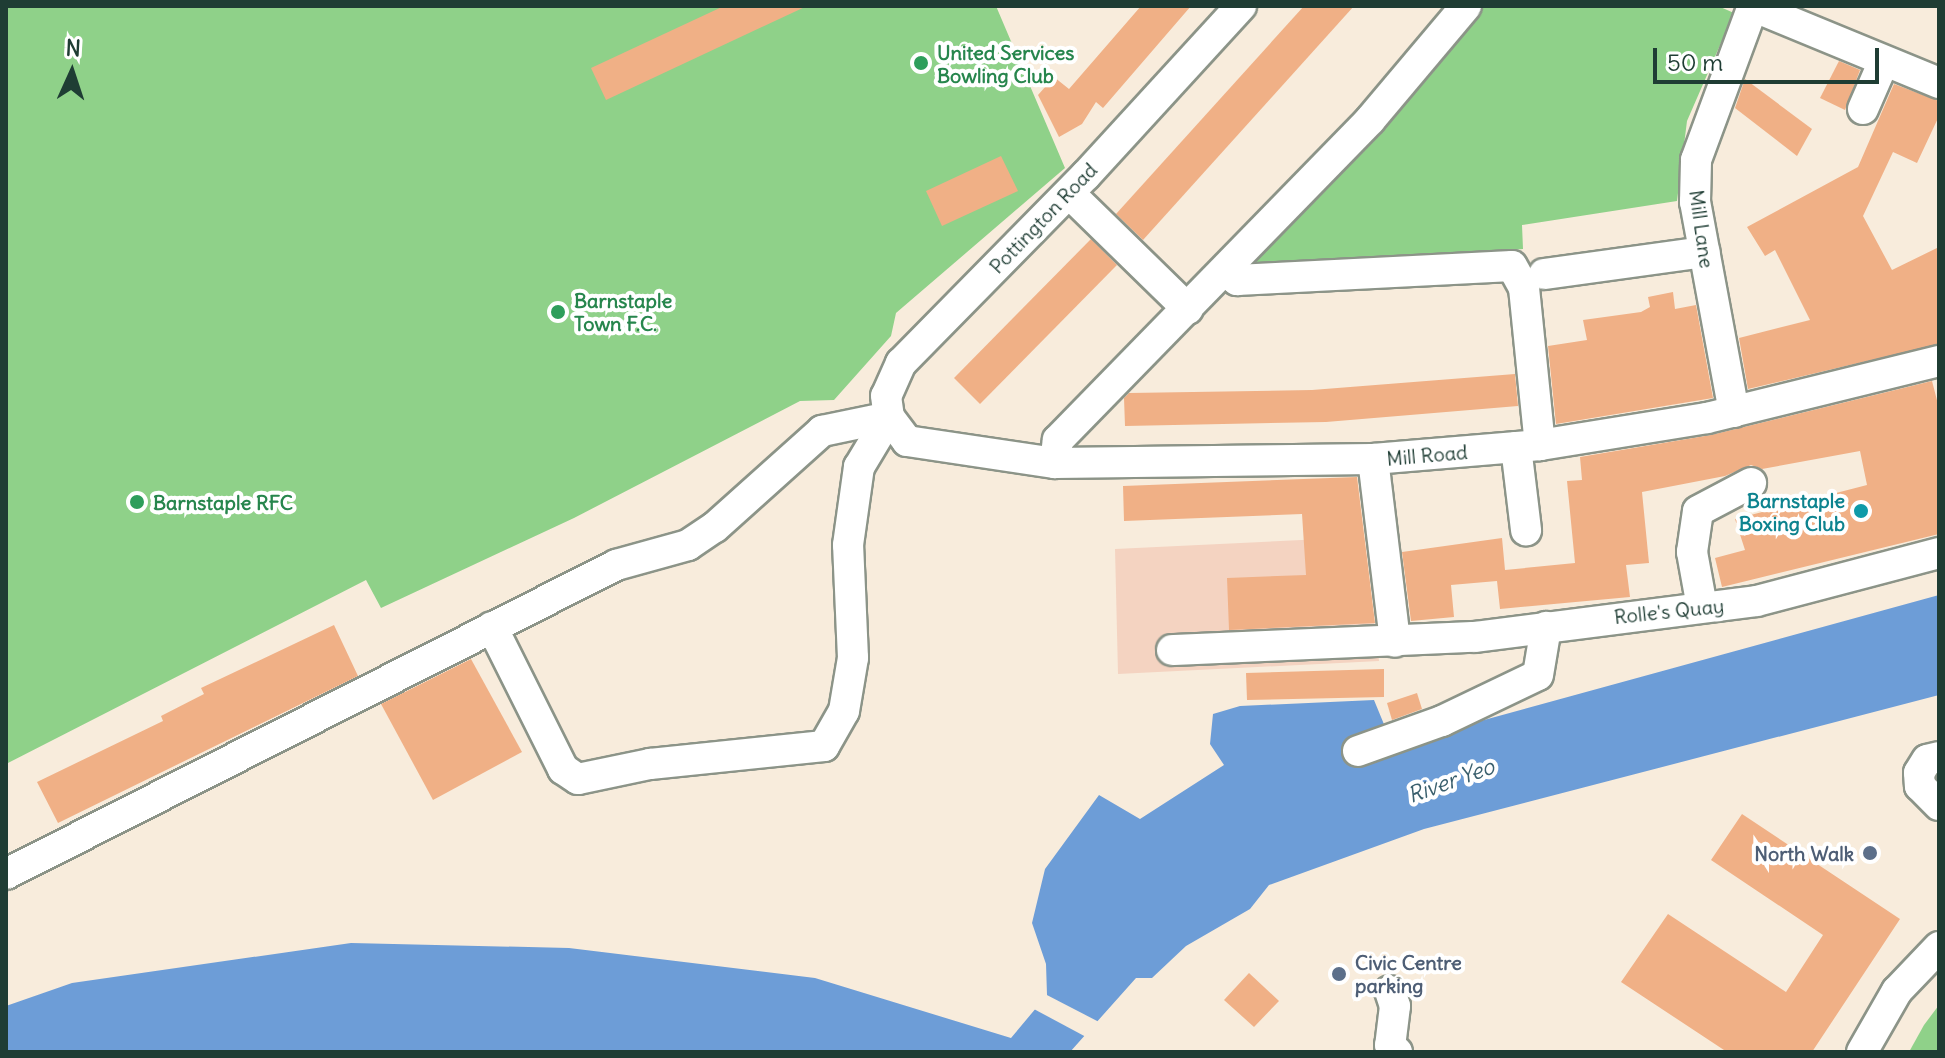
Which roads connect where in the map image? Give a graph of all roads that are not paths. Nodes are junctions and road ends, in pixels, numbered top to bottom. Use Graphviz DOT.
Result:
graph roads {
  1 [pos="1241,6"];
  2 [pos="1466,6"];
  3 [pos="1753,6"];
  4 [pos="1884,61"];
  5 [pos="1939,83"];
  6 [pos="1863,109"];
  7 [pos="1069,193"];
  8 [pos="1704,252"];
  9 [pos="1226,272"];
  10 [pos="1544,274"];
  11 [pos="1188,309"];
  12 [pos="1939,361"];
  13 [pos="1734,412"];
  14 [pos="889,417"];
  15 [pos="1528,446"];
  16 [pos="1373,459"];
  17 [pos="1055,463"];
  18 [pos="1751,483"];
  19 [pos="1526,530"];
  20 [pos="1939,553"];
  21 [pos="1702,607"];
  22 [pos="492,627"];
  23 [pos="1546,627"];
  24 [pos="1395,642"];
  25 [pos="1172,650"];
  26 [pos="1358,751"];
  27 [pos="1939,757"];
  28 [pos="1939,805"];
  29 [pos="6,874"];
  30 [pos="1939,947"];
  31 [pos="1390,991"];
  32 [pos="1397,1052"];
  33 [pos="1862,1052"];
  1 -- 7 [label="street, Pottington Road"];
  2 -- 9 [label="street"];
  3 -- 4 [label="street"];
  3 -- 8 [label="street, Mill Lane"];
  4 -- 5 [label="street"];
  4 -- 6 [label="street"];
  7 -- 11 [label="street"];
  7 -- 14 [label="street, Pottington Road"];
  8 -- 10 [label="street"];
  8 -- 13 [label="street, Mill Lane"];
  9 -- 11 [label="street"];
  9 -- 15 [label="street"];
  11 -- 17 [label="street"];
  12 -- 13 [label="street, Mill Road"];
  13 -- 15 [label="street, Mill Road"];
  14 -- 17 [label="street, Mill Road"];
  14 -- 22 [label="street"];
  14 -- 22 [label="street"];
  15 -- 16 [label="street, Mill Road"];
  15 -- 19 [label="street"];
  16 -- 17 [label="street, Mill Road"];
  16 -- 24 [label="street"];
  18 -- 21 [label="street"];
  20 -- 21 [label="street, Rolle's Quay"];
  21 -- 23 [label="street, Rolle's Quay"];
  22 -- 29 [label="street"];
  23 -- 24 [label="street, Rolle's Quay"];
  23 -- 26 [label="street"];
  24 -- 25 [label="street, Rolle's Quay"];
  27 -- 28 [label="street"];
  30 -- 33 [label="street"];
  31 -- 32 [label="street"];
}
